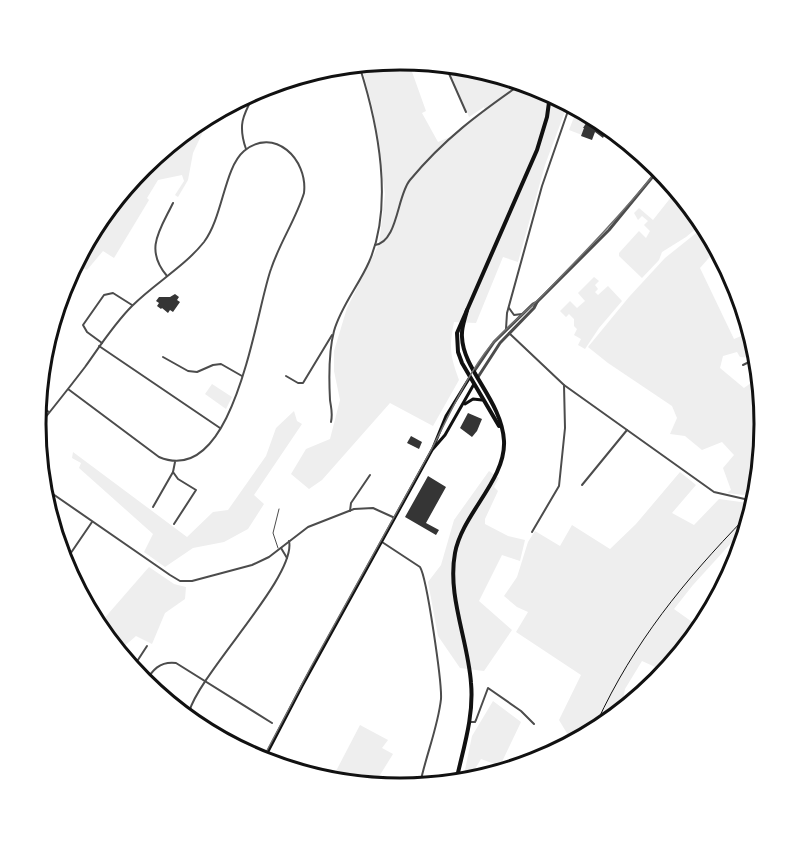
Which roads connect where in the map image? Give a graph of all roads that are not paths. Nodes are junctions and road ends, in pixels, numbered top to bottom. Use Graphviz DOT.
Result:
graph roads {
  1 [pos="361,73"];
  2 [pos="449,74"];
  3 [pos="514,89"];
  4 [pos="250,104"];
  5 [pos="549,104"];
  6 [pos="465,112"];
  7 [pos="567,113"];
  8 [pos="246,149"];
  9 [pos="653,177"];
  10 [pos="173,203"];
  11 [pos="375,245"];
  12 [pos="167,276"];
  13 [pos="537,302"];
  14 [pos="132,305"];
  15 [pos="509,308"];
  16 [pos="467,310"];
  17 [pos="522,314"];
  18 [pos="506,329"];
  19 [pos="333,333"];
  20 [pos="509,333"];
  21 [pos="101,344"];
  22 [pos="163,357"];
  23 [pos="748,363"];
  24 [pos="743,365"];
  25 [pos="475,370"];
  26 [pos="242,376"];
  27 [pos="286,376"];
  28 [pos="478,377"];
  29 [pos="469,378"];
  30 [pos="474,385"];
  31 [pos="564,385"];
  32 [pos="68,390"];
  33 [pos="482,400"];
  34 [pos="461,407"];
  35 [pos="49,412"];
  36 [pos="46,416"];
  37 [pos="331,422"];
  38 [pos="220,428"];
  39 [pos="502,429"];
  40 [pos="627,430"];
  41 [pos="432,450"];
  42 [pos="175,462"];
  43 [pos="172,472"];
  44 [pos="370,475"];
  45 [pos="582,485"];
  46 [pos="54,496"];
  47 [pos="745,499"];
  48 [pos="153,507"];
  49 [pos="279,509"];
  50 [pos="351,511"];
  51 [pos="394,518"];
  52 [pos="92,522"];
  53 [pos="174,524"];
  54 [pos="531,532"];
  55 [pos="289,541"];
  56 [pos="381,542"];
  57 [pos="279,549"];
  58 [pos="71,553"];
  59 [pos="287,559"];
  60 [pos="147,646"];
  61 [pos="137,661"];
  62 [pos="150,674"];
  63 [pos="206,681"];
  64 [pos="190,708"];
  65 [pos="470,722"];
  66 [pos="272,723"];
  67 [pos="534,724"];
  68 [pos="268,752"];
  69 [pos="458,772"];
  70 [pos="422,777"];
  1 -- 11 [label="street"];
  2 -- 6 [label="street"];
  3 -- 11 [label="street"];
  4 -- 8 [label="street"];
  5 -- 16 [label="main road"];
  7 -- 15 [label="street"];
  8 -- 12 [label="street"];
  8 -- 26 [label="street"];
  9 -- 13 [label="street"];
  10 -- 12 [label="street"];
  11 -- 19 [label="street"];
  12 -- 14 [label="street"];
  13 -- 17 [label="street"];
  13 -- 20 [label="street"];
  14 -- 21 [label="street"];
  14 -- 21 [label="street"];
  15 -- 17 [label="street"];
  15 -- 18 [label="street"];
  16 -- 25 [label="main road"];
  16 -- 29 [label="main road"];
  17 -- 18 [label="street"];
  18 -- 20 [label="street"];
  18 -- 25 [label="street"];
  19 -- 27 [label="street"];
  19 -- 37 [label="street"];
  20 -- 28 [label="street"];
  20 -- 31 [label="street"];
  21 -- 32 [label="street"];
  21 -- 38 [label="street"];
  22 -- 26 [label="street"];
  23 -- 24 [label="street"];
  25 -- 28 [label="main road"];
  25 -- 29 [label="main road"];
  26 -- 38 [label="street"];
  28 -- 30 [label="main road"];
  28 -- 39 [label="main road"];
  29 -- 30 [label="main road"];
  29 -- 41 [label="main road"];
  30 -- 33 [label="main road"];
  30 -- 34 [label="main road"];
  31 -- 40 [label="street"];
  31 -- 54 [label="street"];
  32 -- 35 [label="street"];
  32 -- 42 [label="street"];
  33 -- 34 [label="main road"];
  33 -- 39 [label="main road"];
  34 -- 41 [label="main road"];
  35 -- 36 [label="street"];
  38 -- 42 [label="street"];
  39 -- 65 [label="main road"];
  40 -- 45 [label="street"];
  40 -- 47 [label="street"];
  41 -- 51 [label="main road"];
  42 -- 43 [label="street"];
  43 -- 48 [label="street"];
  43 -- 53 [label="street"];
  44 -- 50 [label="street"];
  46 -- 52 [label="street"];
  49 -- 57 [label="lane"];
  50 -- 51 [label="street"];
  50 -- 55 [label="street"];
  51 -- 56 [label="main road"];
  52 -- 57 [label="street"];
  52 -- 58 [label="street"];
  55 -- 57 [label="street"];
  55 -- 59 [label="street"];
  56 -- 68 [label="main road"];
  56 -- 70 [label="street"];
  57 -- 59 [label="street"];
  59 -- 63 [label="street"];
  60 -- 61 [label="street"];
  62 -- 63 [label="street"];
  63 -- 64 [label="street"];
  63 -- 66 [label="street"];
  65 -- 67 [label="street"];
  65 -- 69 [label="main road"];
}
